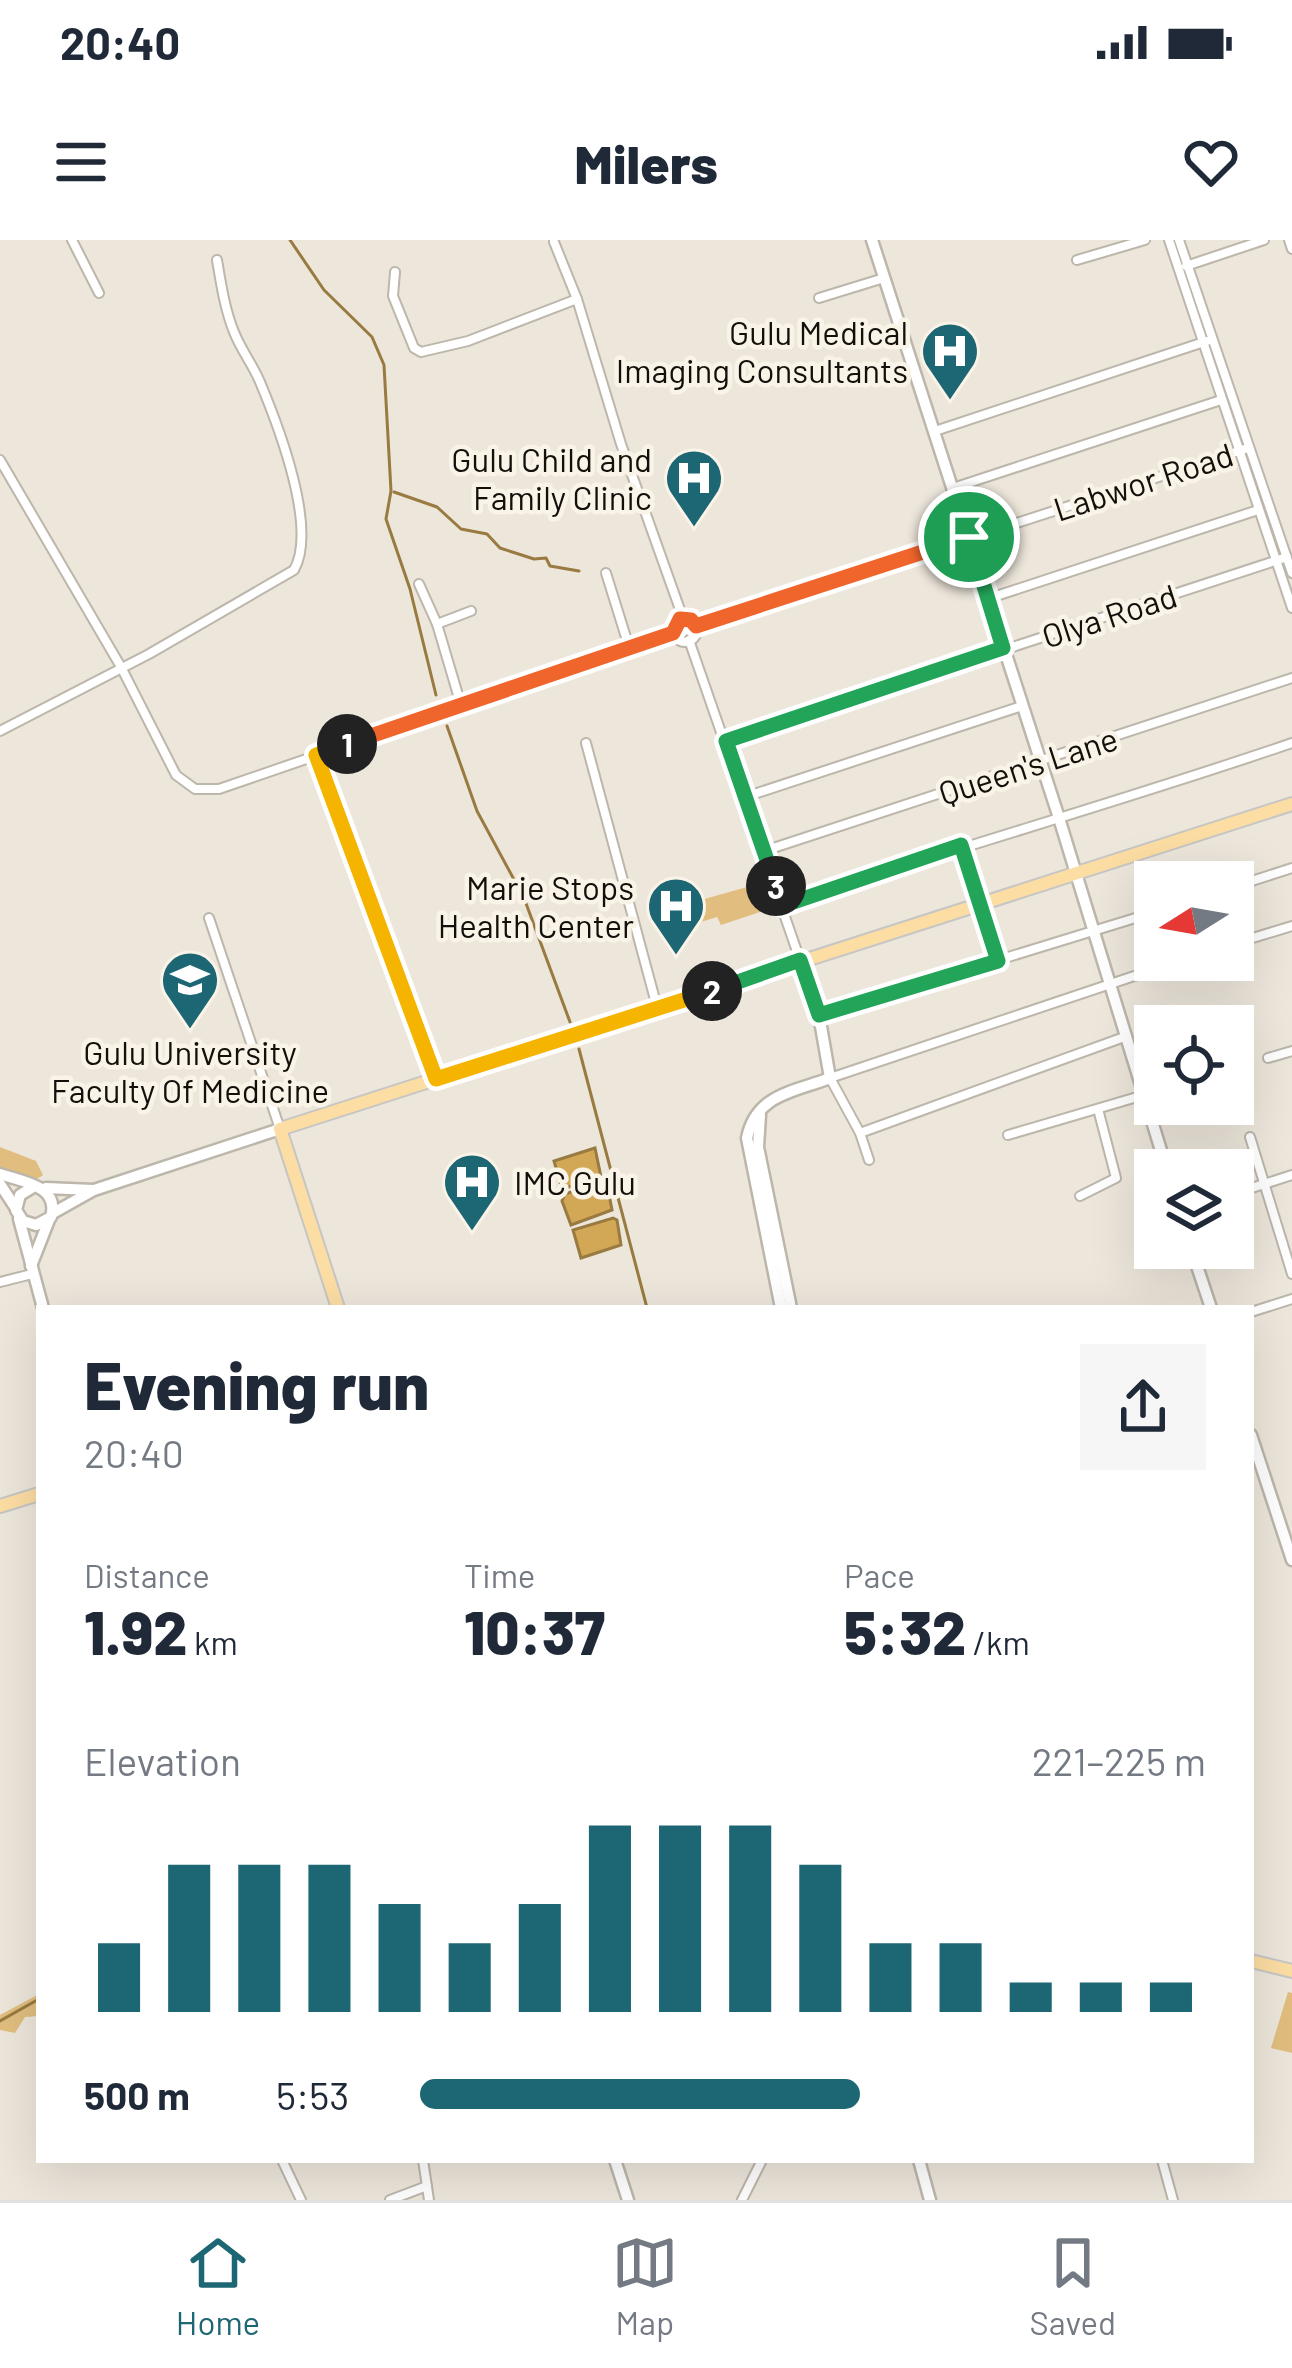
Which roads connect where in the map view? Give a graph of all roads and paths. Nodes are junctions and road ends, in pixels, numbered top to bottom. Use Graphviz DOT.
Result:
graph roads {
  1 [pos="73,240"];
  2 [pos="872,240"];
  3 [pos="1145,240"];
  4 [pos="1169,240"];
  5 [pos="1179,240"];
  6 [pos="1264,240"];
  7 [pos="1289,240"];
  8 [pos="554,242"];
  9 [pos="1292,249"];
  10 [pos="217,260"];
  11 [pos="1077,260"];
  12 [pos="1183,267"];
  13 [pos="395,272"];
  14 [pos="884,278"];
  15 [pos="99,293"];
  16 [pos="819,298"];
  17 [pos="577,299"];
  18 [pos="1207,341"];
  19 [pos="1221,400"];
  20 [pos="935,431"];
  21 [pos="1249,448"];
  22 [pos="1238,452"];
  23 [pos="0,460"];
  24 [pos="952,488"];
  25 [pos="1258,510"];
  26 [pos="969,537"];
  27 [pos="1287,557"];
  28 [pos="1276,561"];
  29 [pos="606,573"];
  30 [pos="1292,573"];
  31 [pos="419,584"];
  32 [pos="987,598"];
  33 [pos="1292,608"];
  34 [pos="471,611"];
  35 [pos="683,618"];
  36 [pos="436,624"];
  37 [pos="696,626"];
  38 [pos="673,633"];
  39 [pos="689,640"];
  40 [pos="629,647"];
  41 [pos="1003,648"];
  42 [pos="121,667"];
  43 [pos="1292,678"];
  44 [pos="461,705"];
  45 [pos="1022,706"];
  46 [pos="0,731"];
  47 [pos="726,741"];
  48 [pos="586,742"];
  49 [pos="1292,743"];
  50 [pos="316,755"];
  51 [pos="1040,762"];
  52 [pos="745,796"];
  53 [pos="1292,804"];
  54 [pos="1059,818"];
  55 [pos="961,845"];
  56 [pos="764,851"];
  57 [pos="1292,868"];
  58 [pos="1075,872"];
  59 [pos="1254,880"];
  60 [pos="979,903"];
  61 [pos="782,906"];
  62 [pos="209,918"];
  63 [pos="1134,919"];
  64 [pos="1292,926"];
  65 [pos="1094,932"];
  66 [pos="1254,938"];
  67 [pos="800,960"];
  68 [pos="998,961"];
  69 [pos="1134,974"];
  70 [pos="1109,981"];
  71 [pos="657,1009"];
  72 [pos="819,1015"];
  73 [pos="1126,1036"];
  74 [pos="1292,1051"];
  75 [pos="1268,1058"];
  76 [pos="1134,1062"];
  77 [pos="830,1078"];
  78 [pos="436,1079"];
  79 [pos="1134,1098"];
  80 [pos="761,1106"];
  81 [pos="1097,1108"];
  82 [pos="280,1129"];
  83 [pos="860,1133"];
  84 [pos="1009,1135"];
  85 [pos="1250,1136"];
  86 [pos="869,1160"];
  87 [pos="0,1174"];
  88 [pos="1292,1175"];
  89 [pos="0,1184"];
  90 [pos="1265,1184"];
  91 [pos="38,1187"];
  92 [pos="1254,1187"];
  93 [pos="94,1190"];
  94 [pos="1080,1196"];
  95 [pos="18,1213"];
  96 [pos="51,1216"];
  97 [pos="1198,1269"];
  98 [pos="32,1270"];
  99 [pos="1292,1274"];
  100 [pos="0,1282"];
  101 [pos="1292,1299"];
  102 [pos="42,1305"];
  103 [pos="337,1305"];
  104 [pos="780,1305"];
  105 [pos="790,1305"];
  106 [pos="1210,1305"];
  107 [pos="1254,1311"];
  108 [pos="1254,1444"];
  109 [pos="36,1495"];
  110 [pos="0,1506"];
  111 [pos="1292,1560"];
  112 [pos="1254,1962"];
  113 [pos="1292,1970"];
  114 [pos="283,2163"];
  115 [pos="423,2163"];
  116 [pos="616,2163"];
  117 [pos="760,2163"];
  118 [pos="921,2163"];
  119 [pos="1163,2163"];
  120 [pos="427,2186"];
  121 [pos="301,2200"];
  122 [pos="390,2200"];
  123 [pos="429,2200"];
  124 [pos="628,2200"];
  125 [pos="742,2200"];
  126 [pos="930,2200"];
  127 [pos="1173,2200"];
  1 -- 15 [label="street"];
  2 -- 14 [label="street"];
  3 -- 11 [label="street"];
  4 -- 12 [label="street"];
  5 -- 12 [label="street"];
  6 -- 12 [label="street"];
  7 -- 9 [label="street"];
  8 -- 17 [label="street"];
  10 -- 42 [label="street"];
  12 -- 18 [label="street"];
  13 -- 17 [label="street"];
  14 -- 16 [label="street"];
  14 -- 20 [label="street"];
  17 -- 35 [label="street"];
  18 -- 19 [label="street"];
  18 -- 20 [label="street"];
  18 -- 21 [label="street"];
  19 -- 22 [label="street"];
  19 -- 24 [label="street"];
  20 -- 24 [label="street"];
  21 -- 22 [label="street, Labwor Road"];
  21 -- 27 [label="street"];
  22 -- 25 [label="street"];
  22 -- 26 [label="street, Labwor Road"];
  23 -- 42 [label="street"];
  24 -- 26 [label="street"];
  25 -- 28 [label="street"];
  25 -- 32 [label="street"];
  26 -- 32 [label="street"];
  26 -- 37 [label="street, Labwor Road"];
  27 -- 28 [label="street, Olya Road"];
  27 -- 30 [label="street"];
  28 -- 33 [label="street"];
  28 -- 41 [label="street, Olya Road"];
  29 -- 40 [label="street"];
  31 -- 36 [label="street"];
  32 -- 41 [label="street"];
  34 -- 36 [label="street"];
  35 -- 37 [label="street"];
  35 -- 38 [label="street"];
  36 -- 44 [label="street"];
  37 -- 39 [label="street"];
  38 -- 39 [label="street"];
  38 -- 40 [label="street"];
  39 -- 47 [label="street"];
  40 -- 44 [label="street"];
  41 -- 45 [label="street"];
  41 -- 47 [label="street, Olya Road"];
  42 -- 46 [label="street"];
  42 -- 50 [label="street"];
  43 -- 51 [label="street, Queen's Lane"];
  44 -- 50 [label="street"];
  45 -- 51 [label="street"];
  45 -- 52 [label="street"];
  47 -- 52 [label="street"];
  48 -- 71 [label="street"];
  49 -- 54 [label="street"];
  50 -- 78 [label="street"];
  51 -- 54 [label="street"];
  51 -- 56 [label="street, Queen's Lane"];
  52 -- 56 [label="street"];
  53 -- 58 [label="main road"];
  54 -- 55 [label="street"];
  54 -- 58 [label="street"];
  55 -- 60 [label="street"];
  55 -- 61 [label="street"];
  56 -- 61 [label="street"];
  57 -- 59 [label="street"];
  58 -- 60 [label="main road"];
  58 -- 65 [label="street"];
  60 -- 67 [label="main road"];
  60 -- 68 [label="street"];
  61 -- 67 [label="street"];
  62 -- 82 [label="street"];
  63 -- 65 [label="street"];
  64 -- 66 [label="street"];
  65 -- 68 [label="street"];
  65 -- 70 [label="street"];
  67 -- 71 [label="main road"];
  67 -- 72 [label="street"];
  68 -- 72 [label="street"];
  69 -- 70 [label="street"];
  70 -- 73 [label="street"];
  70 -- 77 [label="street"];
  71 -- 78 [label="main road"];
  72 -- 77 [label="street"];
  73 -- 76 [label="street"];
  73 -- 83 [label="street"];
  74 -- 75 [label="street"];
  77 -- 80 [label="street"];
  77 -- 83 [label="street"];
  78 -- 82 [label="main road"];
  79 -- 81 [label="street"];
  80 -- 104 [label="street"];
  80 -- 105 [label="street"];
  81 -- 84 [label="street"];
  81 -- 94 [label="street"];
  82 -- 93 [label="street"];
  82 -- 103 [label="main road"];
  83 -- 86 [label="street"];
  85 -- 90 [label="street"];
  87 -- 91 [label="street"];
  88 -- 90 [label="street"];
  89 -- 95 [label="street"];
  90 -- 92 [label="street"];
  90 -- 99 [label="street"];
  91 -- 93 [label="street"];
  91 -- 95 [label="street"];
  91 -- 96 [label="street"];
  93 -- 96 [label="street"];
  95 -- 96 [label="street"];
  95 -- 98 [label="street"];
  96 -- 98 [label="street"];
  97 -- 106 [label="street"];
  98 -- 100 [label="street"];
  98 -- 102 [label="street"];
  101 -- 107 [label="street"];
  108 -- 111 [label="street"];
  109 -- 110 [label="main road"];
  112 -- 113 [label="main road"];
  114 -- 121 [label="street"];
  115 -- 120 [label="street"];
  116 -- 124 [label="street"];
  117 -- 125 [label="street"];
  118 -- 126 [label="street"];
  119 -- 127 [label="street"];
  120 -- 122 [label="street"];
  120 -- 123 [label="street"];
}
